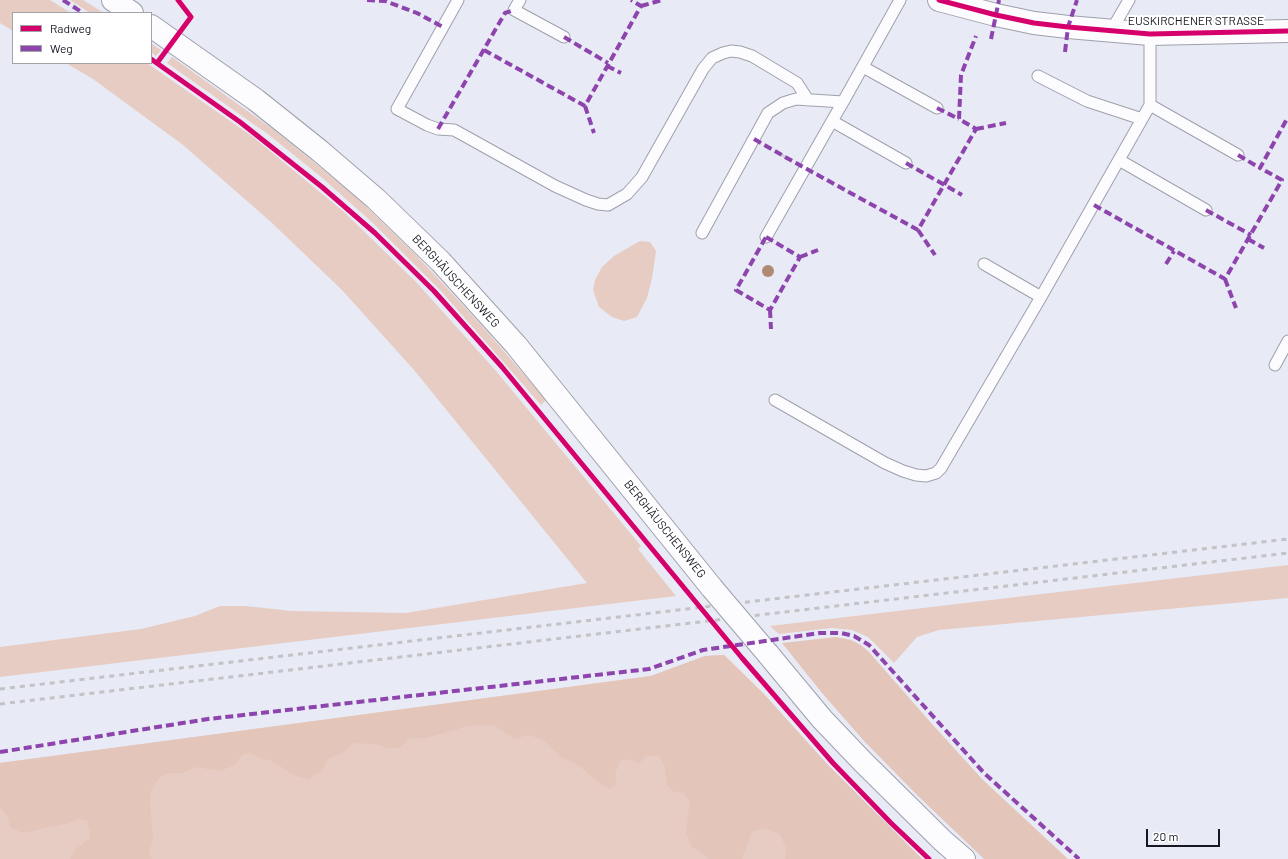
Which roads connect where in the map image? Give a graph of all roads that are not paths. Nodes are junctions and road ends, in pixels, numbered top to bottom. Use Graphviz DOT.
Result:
graph roads {
  1 [pos="113,0"];
  2 [pos="458,0"];
  3 [pos="520,0"];
  4 [pos="900,0"];
  5 [pos="939,0"];
  6 [pos="1128,0"];
  7 [pos="131,12"];
  8 [pos="152,27"];
  9 [pos="1111,31"];
  10 [pos="1288,31"];
  11 [pos="1150,34"];
  12 [pos="564,37"];
  13 [pos="863,67"];
  14 [pos="1038,76"];
  15 [pos="808,100"];
  16 [pos="843,102"];
  17 [pos="1150,105"];
  18 [pos="937,108"];
  19 [pos="1142,119"];
  20 [pos="832,121"];
  21 [pos="1238,155"];
  22 [pos="1119,160"];
  23 [pos="906,163"];
  24 [pos="1206,210"];
  25 [pos="702,233"];
  26 [pos="766,237"];
  27 [pos="984,264"];
  28 [pos="1041,297"];
  29 [pos="1288,341"];
  30 [pos="1275,365"];
  31 [pos="775,400"];
  32 [pos="964,859"];
  1 -- 7 [label="main road"];
  2 -- 15 [label="lane"];
  3 -- 12 [label="lane"];
  4 -- 13 [label="lane"];
  5 -- 9 [label="main road, EUSKIRCHENER STRASSE"];
  6 -- 9 [label="lane"];
  8 -- 32 [label="main road, BERGHÄUSCHENSWEG, bridge"];
  9 -- 11 [label="main road, EUSKIRCHENER STRASSE"];
  10 -- 11 [label="main road, EUSKIRCHENER STRASSE"];
  11 -- 17 [label="lane"];
  13 -- 16 [label="lane"];
  13 -- 18 [label="lane"];
  14 -- 19 [label="lane"];
  15 -- 16 [label="lane"];
  15 -- 25 [label="lane"];
  16 -- 20 [label="lane"];
  17 -- 19 [label="lane"];
  17 -- 21 [label="lane"];
  19 -- 22 [label="lane"];
  20 -- 23 [label="lane"];
  20 -- 26 [label="lane"];
  22 -- 24 [label="lane"];
  22 -- 28 [label="lane"];
  27 -- 28 [label="lane"];
  28 -- 31 [label="lane"];
  29 -- 30 [label="lane"];
}
